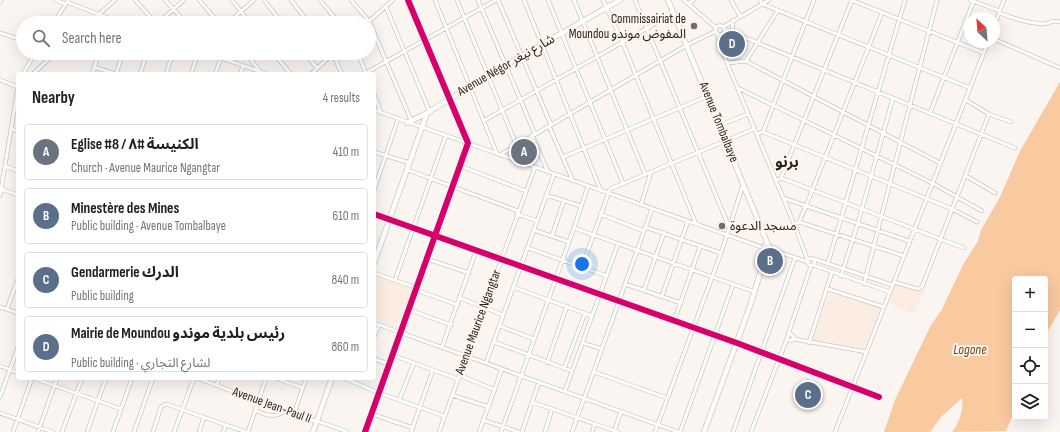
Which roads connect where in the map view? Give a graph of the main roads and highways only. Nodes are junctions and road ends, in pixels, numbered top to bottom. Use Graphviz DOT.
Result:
graph roads {
  1 [pos="620,0"];
  2 [pos="668,0"];
  3 [pos="428,111"];
  4 [pos="409,122"];
  5 [pos="376,258"];
  6 [pos="331,380"];
  7 [pos="313,432"];
  8 [pos="704,432"];
  1 -- 3 [label="main road, Avenue Négor شارع نيغر"];
  2 -- 8 [label="main road, Avenue Tombalbaye"];
  3 -- 4 [label="main road, Avenue Négor شارع نيغر"];
  3 -- 5 [label="main road"];
  6 -- 7 [label="main road"];
}
